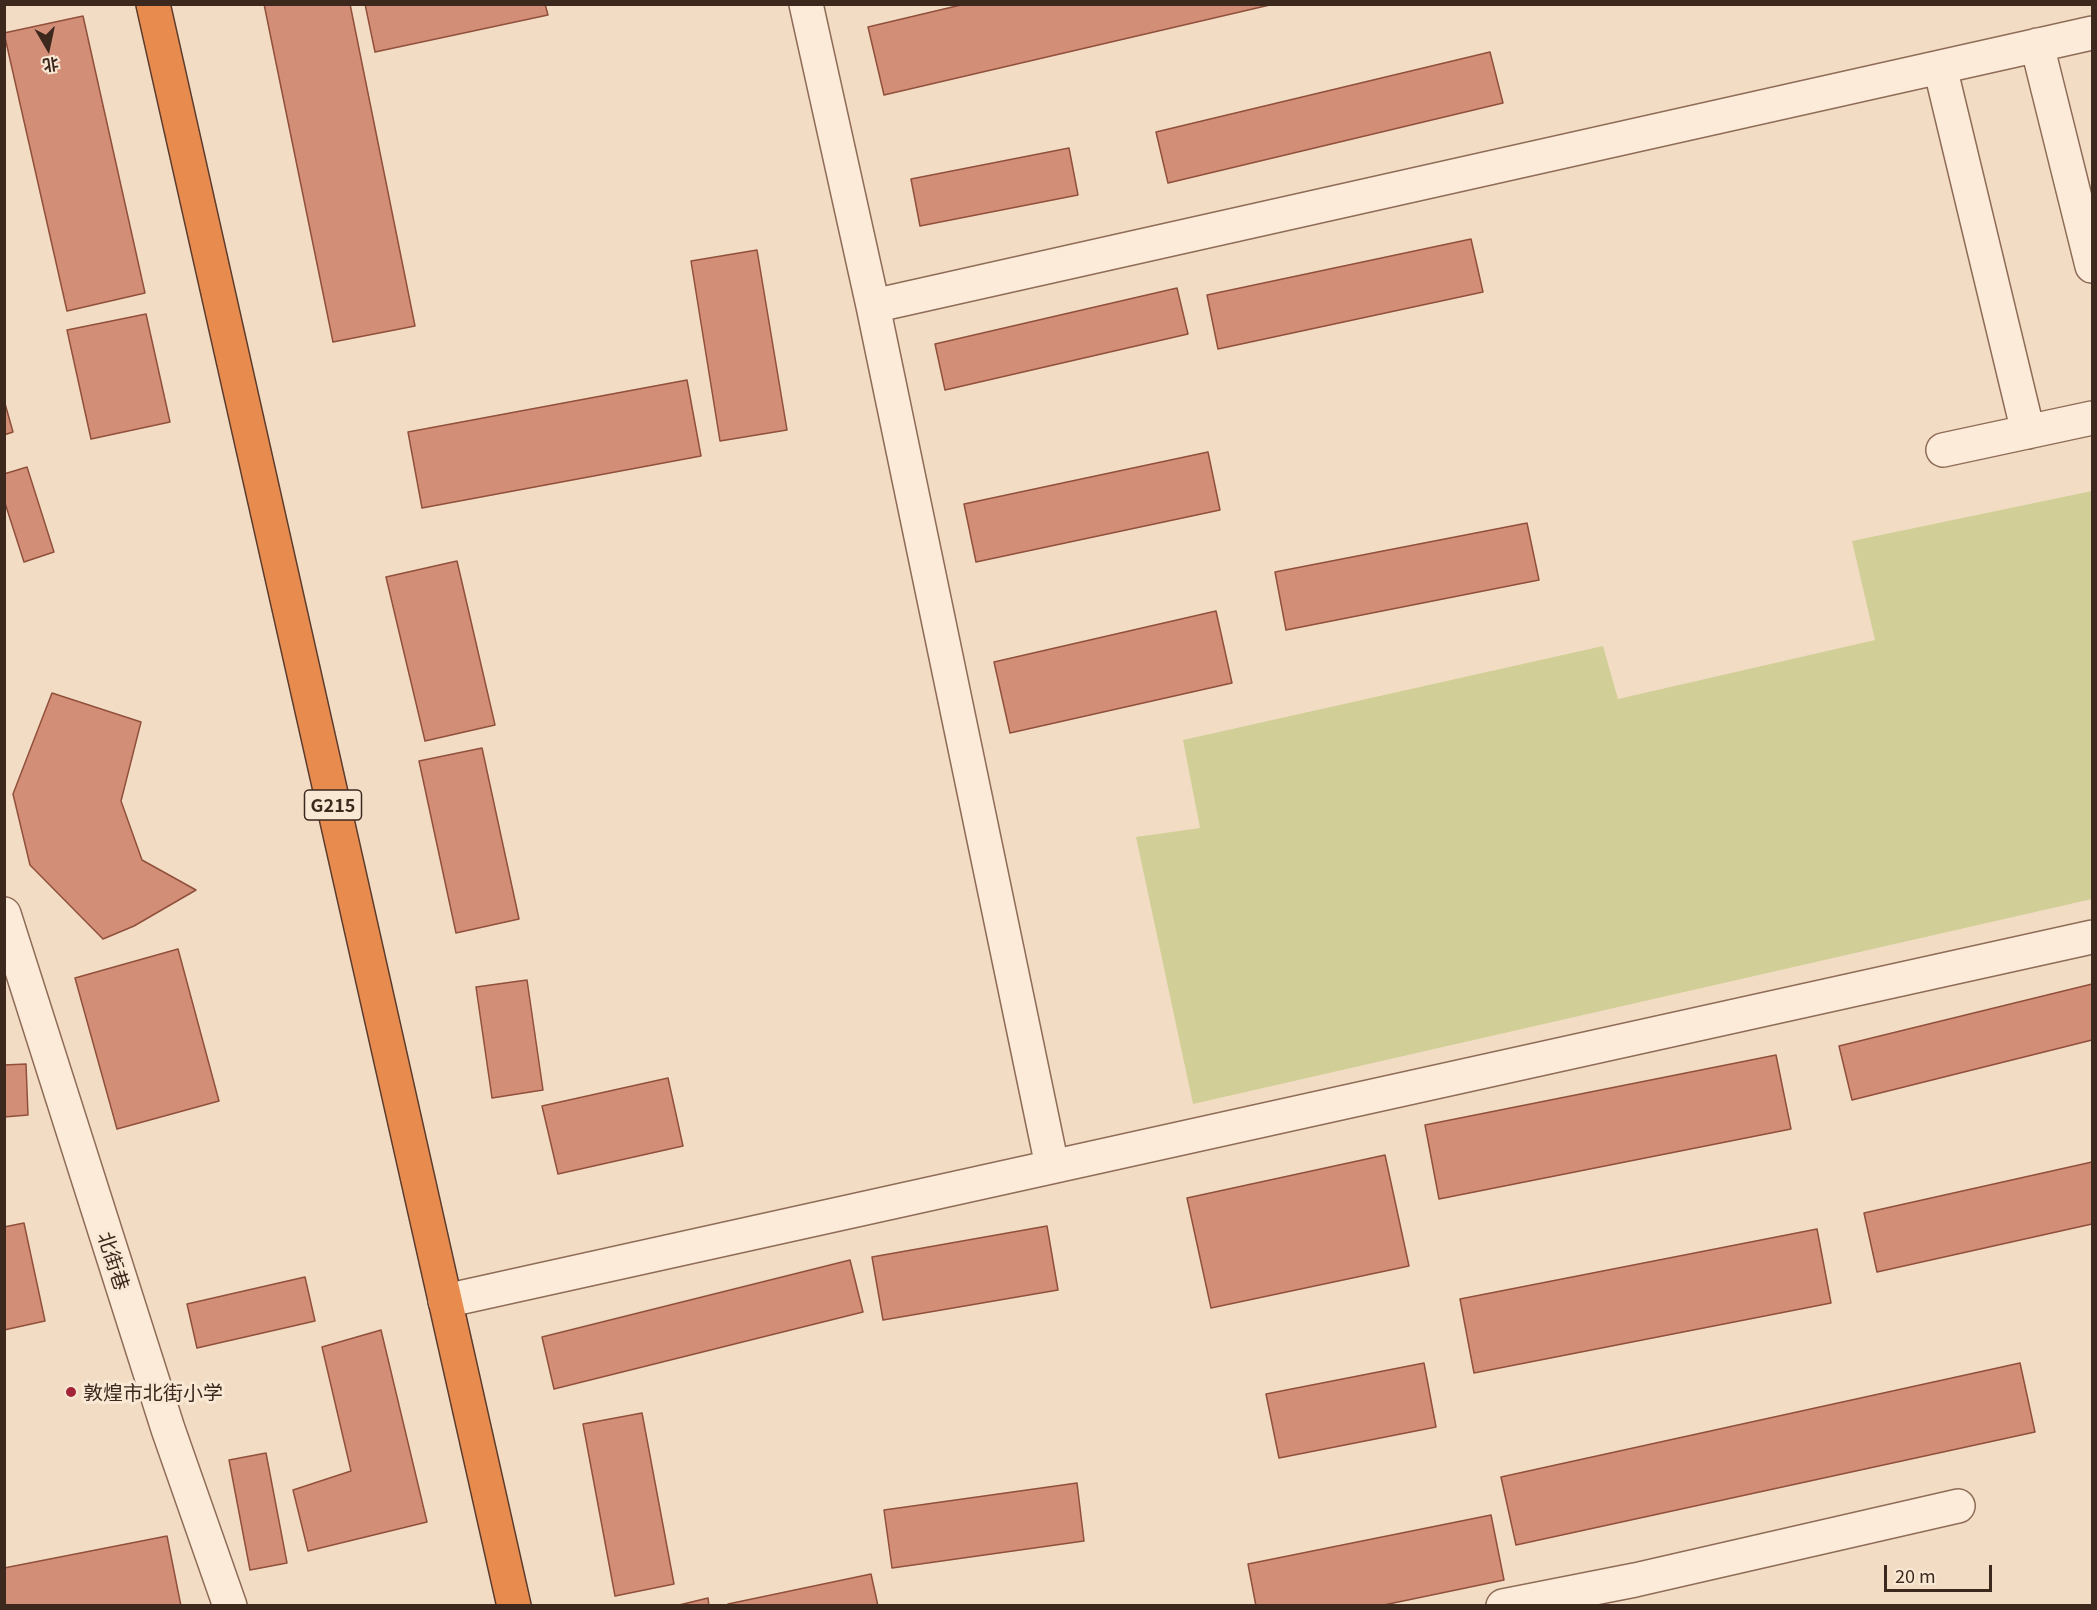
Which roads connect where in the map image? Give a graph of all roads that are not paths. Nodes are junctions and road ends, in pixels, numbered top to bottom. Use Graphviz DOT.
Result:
graph roads {
  1 [pos="153,4"];
  2 [pos="806,4"];
  3 [pos="2092,33"];
  4 [pos="2037,45"];
  5 [pos="1940,67"];
  6 [pos="2092,266"];
  7 [pos="873,306"];
  8 [pos="2092,418"];
  9 [pos="2028,432"];
  10 [pos="1943,450"];
  11 [pos="4,914"];
  12 [pos="2092,937"];
  13 [pos="1052,1166"];
  14 [pos="445,1300"];
  15 [pos="1958,1506"];
  16 [pos="230,1605"];
  17 [pos="514,1605"];
  18 [pos="1503,1605"];
  1 -- 14 [label="highway, G215"];
  2 -- 7 [label="street"];
  3 -- 4 [label="street"];
  4 -- 5 [label="street"];
  4 -- 6 [label="street"];
  5 -- 7 [label="street"];
  5 -- 9 [label="street"];
  7 -- 13 [label="street"];
  8 -- 9 [label="street"];
  9 -- 10 [label="street"];
  11 -- 16 [label="street, 北街巷"];
  12 -- 13 [label="street"];
  13 -- 14 [label="street"];
  14 -- 17 [label="highway, G215"];
  15 -- 18 [label="street"];
}
